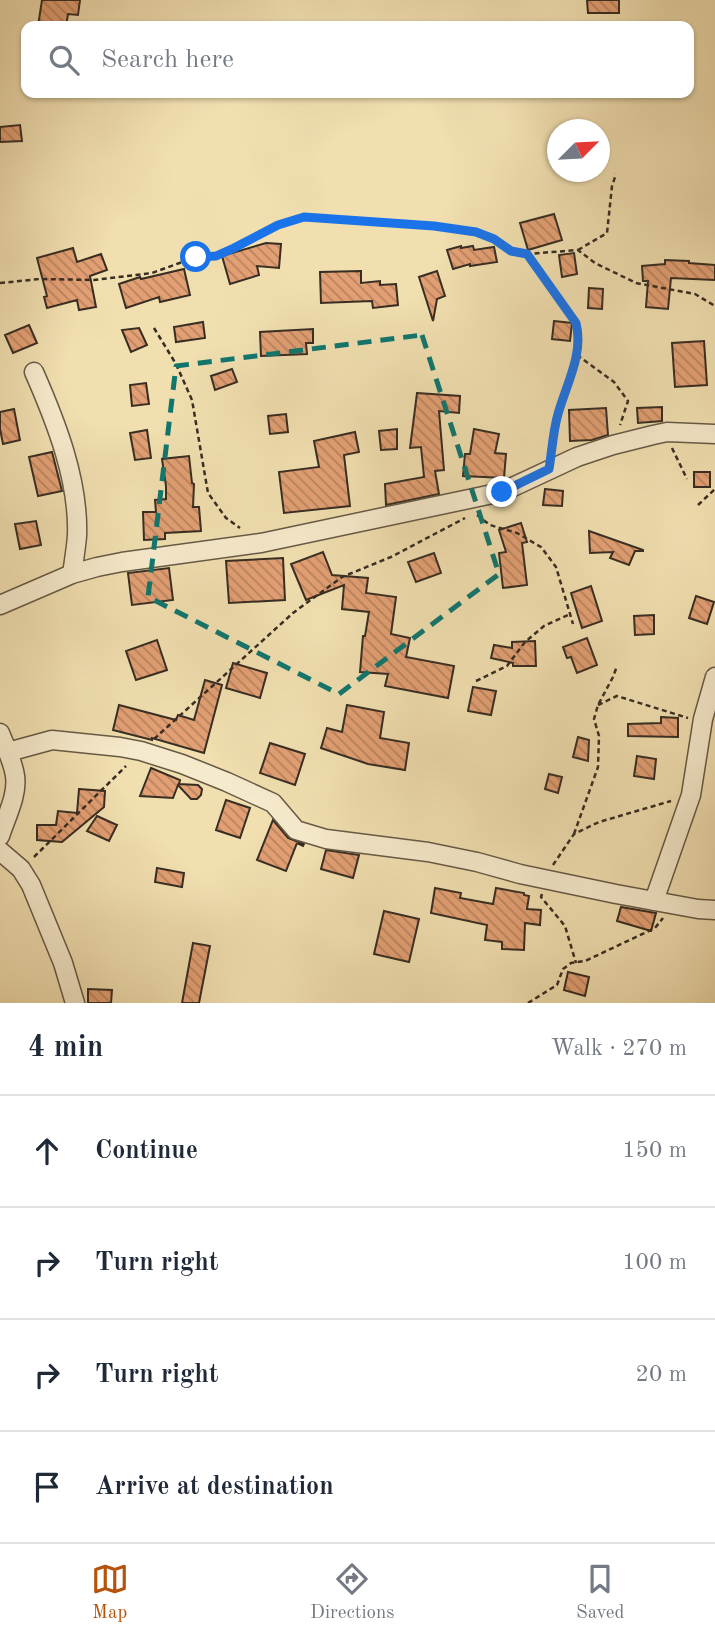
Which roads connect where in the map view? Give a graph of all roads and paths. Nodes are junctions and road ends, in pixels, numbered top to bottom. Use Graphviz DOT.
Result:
graph roads {
  1 [pos="616,174"];
  2 [pos="578,250"];
  3 [pos="527,254"];
  4 [pos="0,283"];
  5 [pos="715,306"];
  6 [pos="154,328"];
  7 [pos="577,355"];
  8 [pos="34,372"];
  9 [pos="667,432"];
  10 [pos="715,434"];
  11 [pos="613,445"];
  12 [pos="549,469"];
  13 [pos="687,479"];
  14 [pos="715,489"];
  15 [pos="698,505"];
  16 [pos="261,543"];
  17 [pos="72,574"];
  18 [pos="0,605"];
  19 [pos="570,614"];
  20 [pos="573,624"];
  21 [pos="617,666"];
  22 [pos="715,677"];
  23 [pos="476,681"];
  24 [pos="598,705"];
  25 [pos="703,719"];
  26 [pos="0,733"];
  27 [pos="141,751"];
  28 [pos="8,752"];
  29 [pos="691,795"];
  30 [pos="574,834"];
  31 [pos="0,836"];
  32 [pos="0,850"];
  33 [pos="21,869"];
  34 [pos="545,878"];
  35 [pos="654,901"];
  36 [pos="715,910"];
  37 [pos="576,962"];
  38 [pos="75,1003"];
  39 [pos="528,1003"];
  1 -- 2 [label="path"];
  2 -- 3 [label="path"];
  2 -- 5 [label="path"];
  3 -- 4 [label="path"];
  3 -- 7 [label="path"];
  6 -- 16 [label="path"];
  7 -- 11 [label="path"];
  7 -- 12 [label="path"];
  8 -- 17 [label="street"];
  9 -- 10 [label="street"];
  9 -- 11 [label="street"];
  9 -- 13 [label="path"];
  11 -- 12 [label="street"];
  12 -- 16 [label="street"];
  14 -- 15 [label="path"];
  16 -- 17 [label="street"];
  17 -- 18 [label="street"];
  19 -- 20 [label="path"];
  19 -- 23 [label="path"];
  19 -- 27 [label="path"];
  21 -- 24 [label="path"];
  22 -- 25 [label="street"];
  24 -- 25 [label="path"];
  24 -- 30 [label="path"];
  25 -- 29 [label="street"];
  26 -- 28 [label="street"];
  27 -- 28 [label="street"];
  27 -- 33 [label="path"];
  27 -- 34 [label="street"];
  28 -- 31 [label="street"];
  29 -- 30 [label="path"];
  29 -- 35 [label="street"];
  30 -- 34 [label="path"];
  32 -- 33 [label="street"];
  33 -- 38 [label="street"];
  34 -- 35 [label="street"];
  34 -- 37 [label="path"];
  35 -- 36 [label="street"];
  35 -- 37 [label="path"];
  37 -- 39 [label="path"];
}
